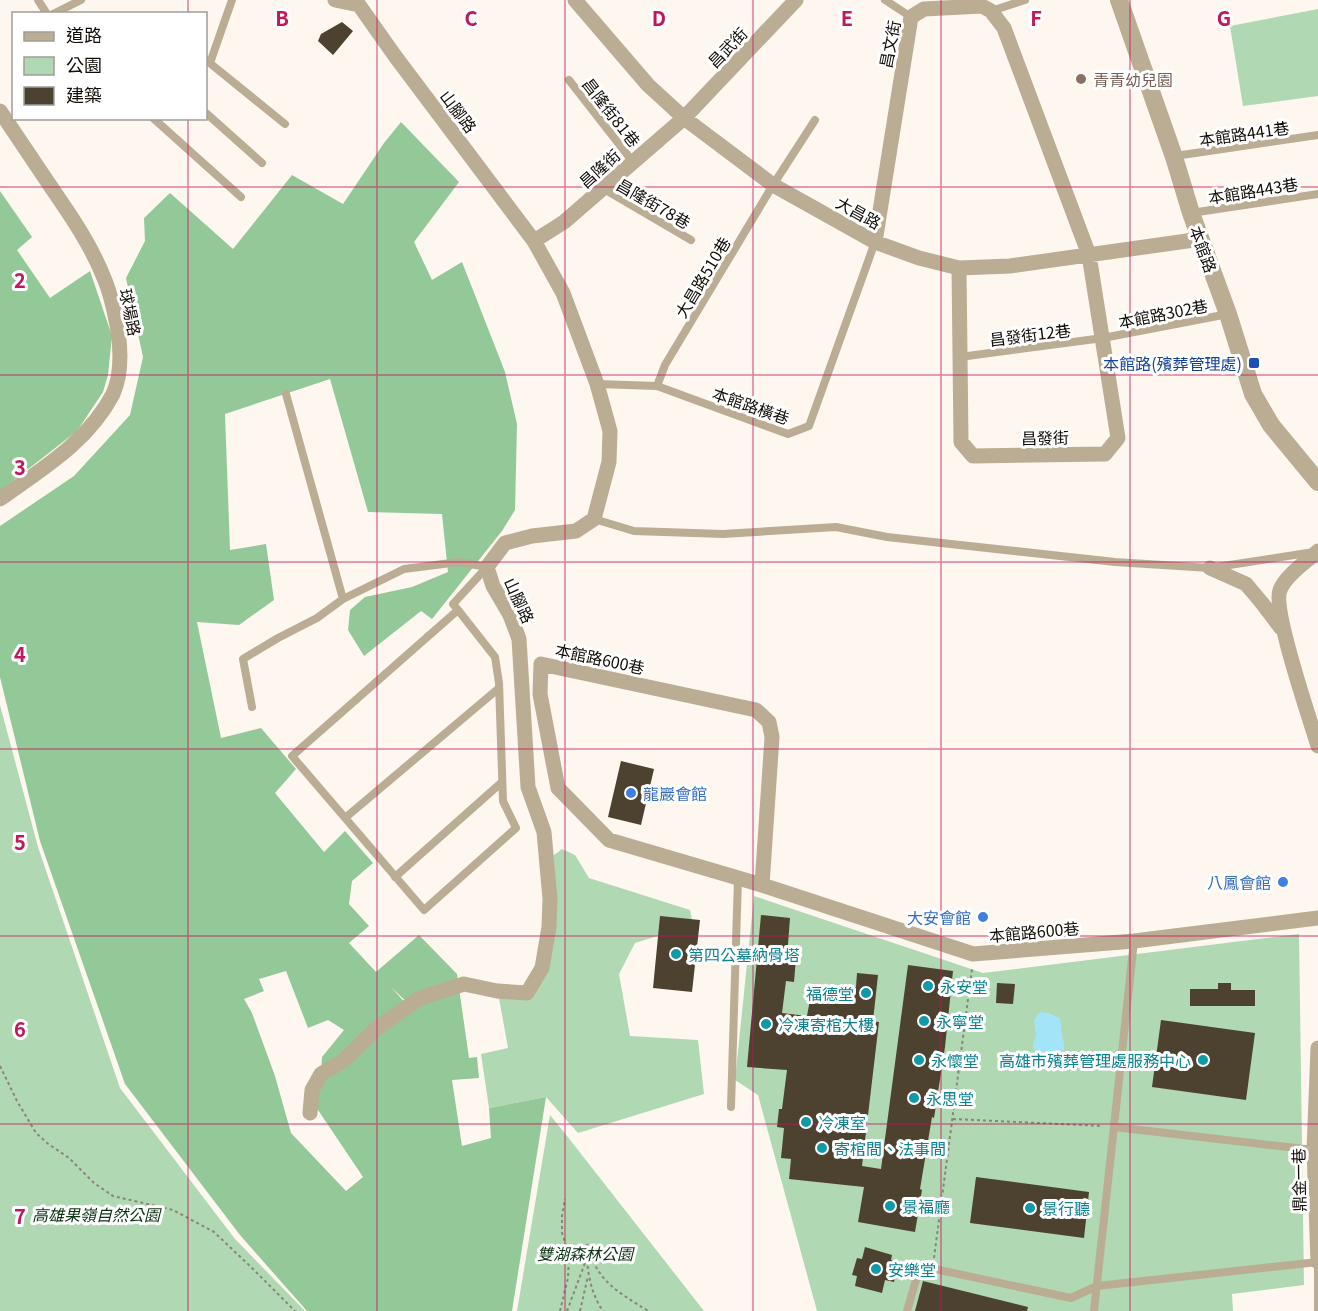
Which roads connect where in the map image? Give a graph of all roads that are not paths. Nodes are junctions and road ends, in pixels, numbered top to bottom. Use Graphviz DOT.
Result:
graph roads {
  1 [pos="81,0"];
  2 [pos="232,0"];
  3 [pos="335,0"];
  4 [pos="575,0"];
  5 [pos="796,0"];
  6 [pos="885,0"];
  7 [pos="1022,0"];
  8 [pos="1119,0"];
  9 [pos="358,2"];
  10 [pos="991,11"];
  11 [pos="57,12"];
  12 [pos="911,17"];
  13 [pos="208,62"];
  14 [pos="569,80"];
  15 [pos="0,111"];
  16 [pos="207,114"];
  17 [pos="684,118"];
  18 [pos="155,120"];
  19 [pos="814,120"];
  20 [pos="285,124"];
  21 [pos="1318,135"];
  22 [pos="1174,157"];
  23 [pos="633,162"];
  24 [pos="262,163"];
  25 [pos="773,185"];
  26 [pos="604,189"];
  27 [pos="1318,194"];
  28 [pos="241,197"];
  29 [pos="1191,213"];
  30 [pos="1201,239"];
  31 [pos="691,240"];
  32 [pos="534,241"];
  33 [pos="874,242"];
  34 [pos="1089,255"];
  35 [pos="959,268"];
  36 [pos="1228,314"];
  37 [pos="1103,338"];
  38 [pos="960,357"];
  39 [pos="597,384"];
  40 [pos="657,386"];
  41 [pos="286,394"];
  42 [pos="1318,482"];
  43 [pos="0,499"];
  44 [pos="594,519"];
  45 [pos="1318,551"];
  46 [pos="487,567"];
  47 [pos="1210,568"];
  48 [pos="344,599"];
  49 [pos="458,610"];
  50 [pos="1284,633"];
  51 [pos="499,688"];
  52 [pos="252,708"];
  53 [pos="1318,746"];
  54 [pos="502,782"];
  55 [pos="345,818"];
  56 [pos="395,877"];
  57 [pos="738,878"];
  58 [pos="762,885"];
  59 [pos="1318,918"];
  60 [pos="1134,941"];
  61 [pos="1318,1048"];
  62 [pos="731,1107"];
  63 [pos="310,1113"];
  64 [pos="1114,1127"];
  65 [pos="1314,1150"];
  66 [pos="1318,1262"];
  67 [pos="1097,1286"];
  68 [pos="907,1311"];
  69 [pos="1094,1311"];
  70 [pos="1318,1311"];
  1 -- 11 [label="lane"];
  2 -- 13 [label="lane"];
  3 -- 9 [label="street, 山腳路"];
  4 -- 17 [label="street, 大昌路"];
  5 -- 17 [label="street, 昌武街"];
  6 -- 12 [label="lane"];
  7 -- 10 [label="lane"];
  8 -- 22 [label="street, 本館路"];
  9 -- 32 [label="street, 山腳路"];
  10 -- 12 [label="street, 昌文街"];
  10 -- 34 [label="street"];
  12 -- 33 [label="street, 昌文街"];
  13 -- 20 [label="lane"];
  14 -- 23 [label="lane, 昌隆街81巷"];
  15 -- 43 [label="street, 球場路"];
  16 -- 24 [label="lane"];
  17 -- 23 [label="street, 昌隆街"];
  17 -- 25 [label="street, 大昌路"];
  18 -- 28 [label="lane"];
  19 -- 25 [label="lane, 大昌路510巷"];
  21 -- 22 [label="lane, 本館路441巷"];
  22 -- 29 [label="street, 本館路"];
  23 -- 26 [label="street, 昌隆街"];
  25 -- 33 [label="street, 大昌路"];
  25 -- 40 [label="lane, 大昌路510巷"];
  26 -- 31 [label="lane, 昌隆街78巷"];
  26 -- 32 [label="street, 昌隆街"];
  27 -- 29 [label="lane, 本館路443巷"];
  29 -- 30 [label="street, 本館路"];
  30 -- 34 [label="street, 大昌路"];
  30 -- 36 [label="street, 本館路"];
  32 -- 39 [label="street, 山腳路"];
  33 -- 35 [label="street, 大昌路"];
  33 -- 40 [label="lane, 本館路橫巷"];
  34 -- 35 [label="street, 大昌路"];
  34 -- 37 [label="street, 昌發街"];
  35 -- 38 [label="street, 昌發街"];
  36 -- 37 [label="lane, 本館路302巷"];
  36 -- 42 [label="street, 本館路"];
  37 -- 38 [label="lane, 昌發街12巷"];
  37 -- 38 [label="street, 昌發街"];
  39 -- 40 [label="lane, 本館路橫巷"];
  39 -- 44 [label="street, 山腳路"];
  41 -- 48 [label="lane"];
  44 -- 46 [label="street, 山腳路"];
  44 -- 47 [label="lane"];
  45 -- 47 [label="lane"];
  45 -- 50 [label="street"];
  46 -- 48 [label="lane"];
  46 -- 49 [label="lane"];
  46 -- 63 [label="street, 山腳路"];
  47 -- 50 [label="street"];
  48 -- 52 [label="lane"];
  49 -- 51 [label="lane"];
  49 -- 55 [label="lane"];
  50 -- 53 [label="street"];
  51 -- 54 [label="lane"];
  51 -- 55 [label="lane"];
  54 -- 56 [label="lane"];
  54 -- 56 [label="lane"];
  55 -- 56 [label="lane"];
  57 -- 58 [label="street, 本館路600巷"];
  57 -- 58 [label="street, 本館路600巷"];
  57 -- 62 [label="lane"];
  58 -- 60 [label="street, 本館路600巷"];
  59 -- 60 [label="street, 本館路600巷"];
  60 -- 64 [label="lane"];
  61 -- 65 [label="street, 鼎金一巷"];
  64 -- 65 [label="lane"];
  64 -- 67 [label="lane"];
  65 -- 66 [label="street, 鼎金一巷"];
  66 -- 67 [label="lane"];
  66 -- 70 [label="lane, 鼎金一巷"];
  67 -- 68 [label="lane"];
  67 -- 69 [label="lane"];
}
